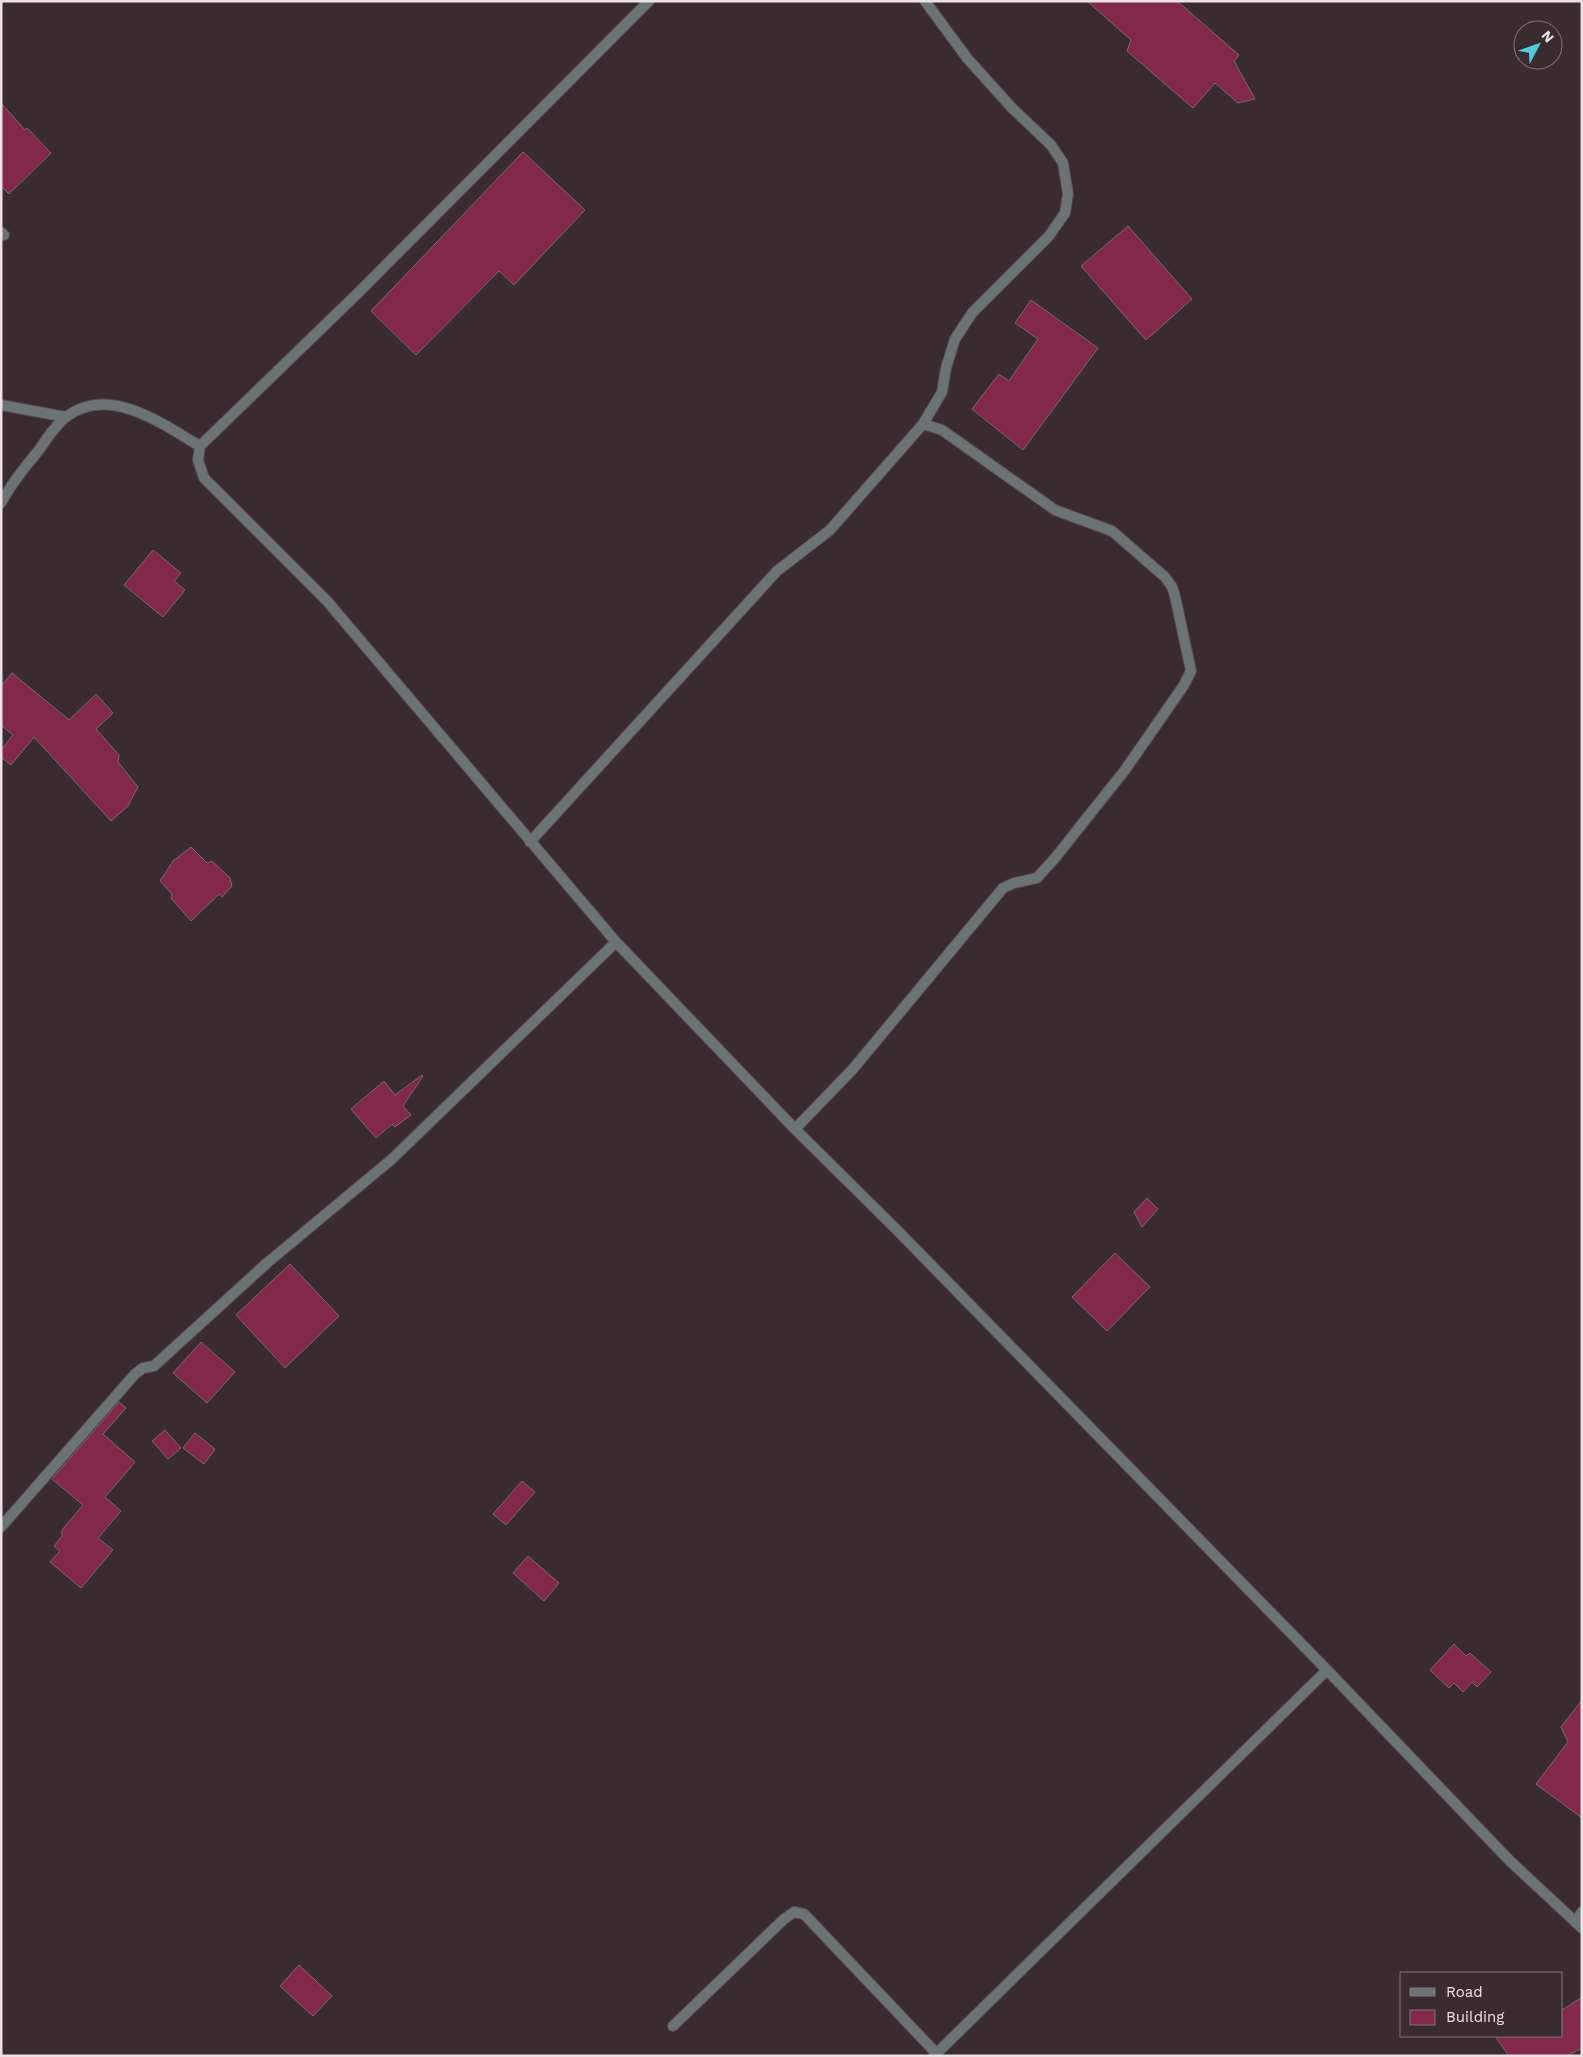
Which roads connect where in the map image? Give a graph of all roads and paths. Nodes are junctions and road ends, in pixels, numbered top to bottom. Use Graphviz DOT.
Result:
graph roads {
  1 [pos="649,1"];
  2 [pos="925,1"];
  3 [pos="1,405"];
  4 [pos="66,417"];
  5 [pos="923,424"];
  6 [pos="200,446"];
  7 [pos="1,503"];
  8 [pos="530,842"];
  9 [pos="616,942"];
  10 [pos="795,1129"];
  11 [pos="1,1527"];
  12 [pos="1327,1670"];
  13 [pos="1582,1912"];
  14 [pos="1578,1925"];
  15 [pos="673,2026"];
  16 [pos="935,2055"];
  1 -- 6 [label="street"];
  2 -- 5 [label="street"];
  3 -- 4 [label="street"];
  4 -- 6 [label="street"];
  4 -- 7 [label="street"];
  5 -- 8 [label="street"];
  5 -- 10 [label="street"];
  6 -- 8 [label="street"];
  8 -- 9 [label="street"];
  9 -- 10 [label="street"];
  9 -- 11 [label="street"];
  10 -- 12 [label="street"];
  12 -- 14 [label="street"];
  12 -- 16 [label="street"];
  13 -- 14 [label="street"];
  15 -- 16 [label="street"];
}
